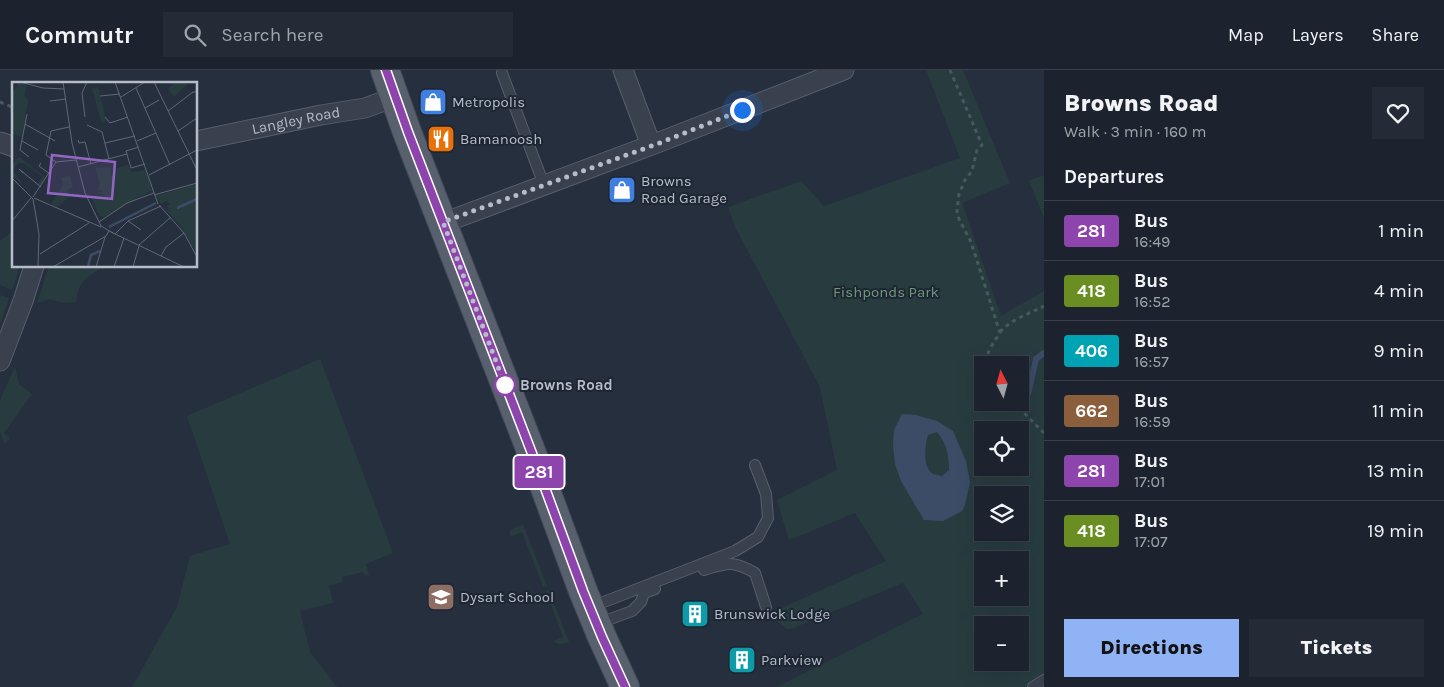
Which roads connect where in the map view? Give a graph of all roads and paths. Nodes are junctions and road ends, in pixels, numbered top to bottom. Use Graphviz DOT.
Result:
graph roads {
  1 [pos="386,70"];
  2 [pos="623,70"];
  3 [pos="844,70"];
  4 [pos="950,70"];
  5 [pos="502,73"];
  6 [pos="395,97"];
  7 [pos="0,102"];
  8 [pos="12,107"];
  9 [pos="198,141"];
  10 [pos="0,142"];
  11 [pos="650,145"];
  12 [pos="12,146"];
  13 [pos="544,185"];
  14 [pos="443,222"];
  15 [pos="33,268"];
  16 [pos="1044,306"];
  17 [pos="1000,333"];
  18 [pos="987,356"];
  19 [pos="0,361"];
  20 [pos="1022,411"];
  21 [pos="1044,433"];
  22 [pos="755,465"];
  23 [pos="766,607"];
  24 [pos="593,616"];
  25 [pos="1044,680"];
  26 [pos="625,687"];
  27 [pos="1033,687"];
  1 -- 6 [label="main road"];
  2 -- 11 [label="street"];
  3 -- 11 [label="street"];
  4 -- 17 [label="path"];
  5 -- 13 [label="lane"];
  6 -- 9 [label="street, Langley Road"];
  6 -- 14 [label="main road"];
  7 -- 8 [label="path"];
  10 -- 12 [label="street"];
  11 -- 13 [label="street"];
  13 -- 14 [label="street"];
  14 -- 24 [label="main road"];
  15 -- 19 [label="street"];
  16 -- 17 [label="path"];
  17 -- 18 [label="path"];
  20 -- 21 [label="path"];
  22 -- 24 [label="lane"];
  23 -- 24 [label="lane"];
  24 -- 26 [label="main road"];
  25 -- 27 [label="lane"];
}
